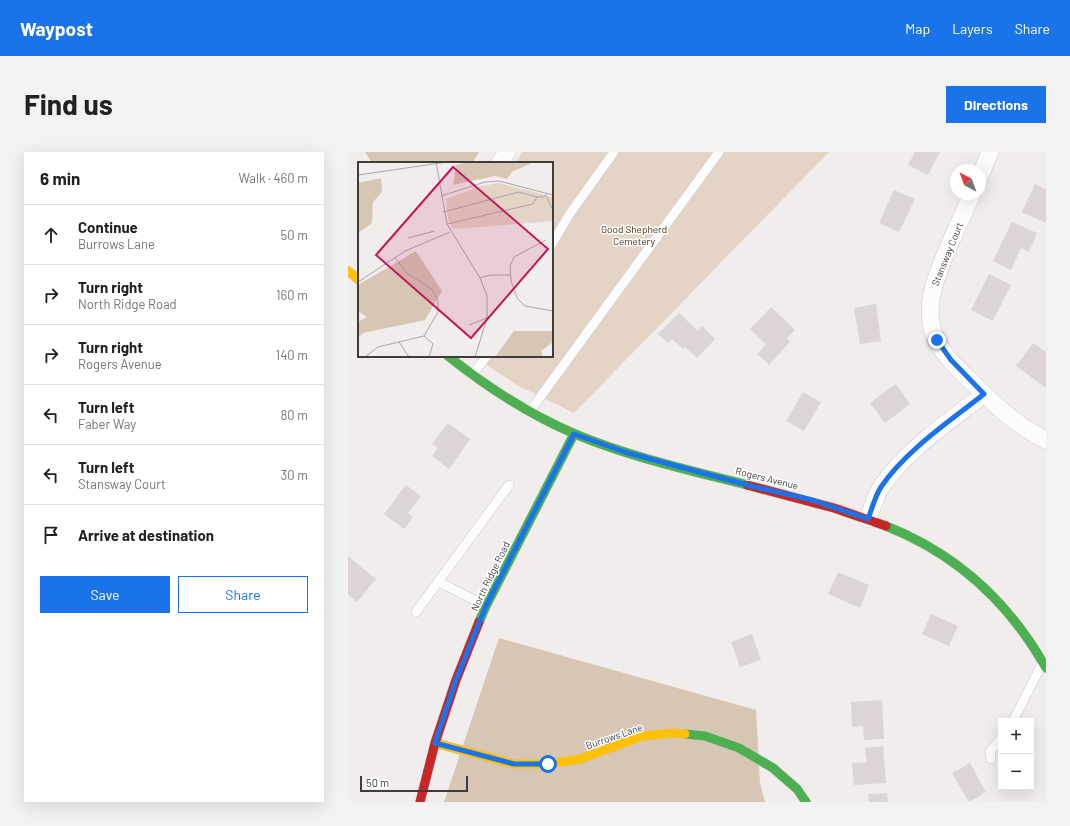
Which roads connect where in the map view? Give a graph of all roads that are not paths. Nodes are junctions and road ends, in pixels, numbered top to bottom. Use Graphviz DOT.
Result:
graph roads {
  1 [pos="507,152"];
  2 [pos="614,152"];
  3 [pos="719,152"];
  4 [pos="990,152"];
  5 [pos="501,162"];
  6 [pos="985,164"];
  7 [pos="969,200"];
  8 [pos="553,242"];
  9 [pos="348,271"];
  10 [pos="358,279"];
  11 [pos="449,357"];
  12 [pos="486,357"];
  13 [pos="472,375"];
  14 [pos="984,394"];
  15 [pos="530,411"];
  16 [pos="574,434"];
  17 [pos="1046,440"];
  18 [pos="509,485"];
  19 [pos="868,519"];
  20 [pos="438,582"];
  21 [pos="486,606"];
  22 [pos="416,612"];
  23 [pos="1044,666"];
  24 [pos="1015,718"];
  25 [pos="998,742"];
  26 [pos="435,743"];
  27 [pos="991,759"];
  28 [pos="420,802"];
  29 [pos="806,802"];
  1 -- 5 [label="street"];
  2 -- 8 [label="lane"];
  3 -- 15 [label="lane"];
  4 -- 6 [label="street"];
  7 -- 14 [label="street, Stansway Court"];
  9 -- 10 [label="street"];
  11 -- 13 [label="street, Rogers Avenue"];
  12 -- 13 [label="lane"];
  13 -- 15 [label="street, Rogers Avenue"];
  14 -- 17 [label="street, Stansway Court"];
  14 -- 19 [label="street"];
  15 -- 16 [label="street, Rogers Avenue"];
  16 -- 19 [label="street, Rogers Avenue"];
  16 -- 21 [label="street, North Ridge Road"];
  18 -- 20 [label="lane"];
  19 -- 23 [label="street, Rogers Avenue"];
  20 -- 21 [label="lane"];
  20 -- 22 [label="lane"];
  21 -- 26 [label="street, North Ridge Road"];
  23 -- 24 [label="lane"];
  25 -- 27 [label="lane"];
  26 -- 28 [label="street, North Ridge Road"];
  26 -- 29 [label="street, Burrows Lane"];
}
